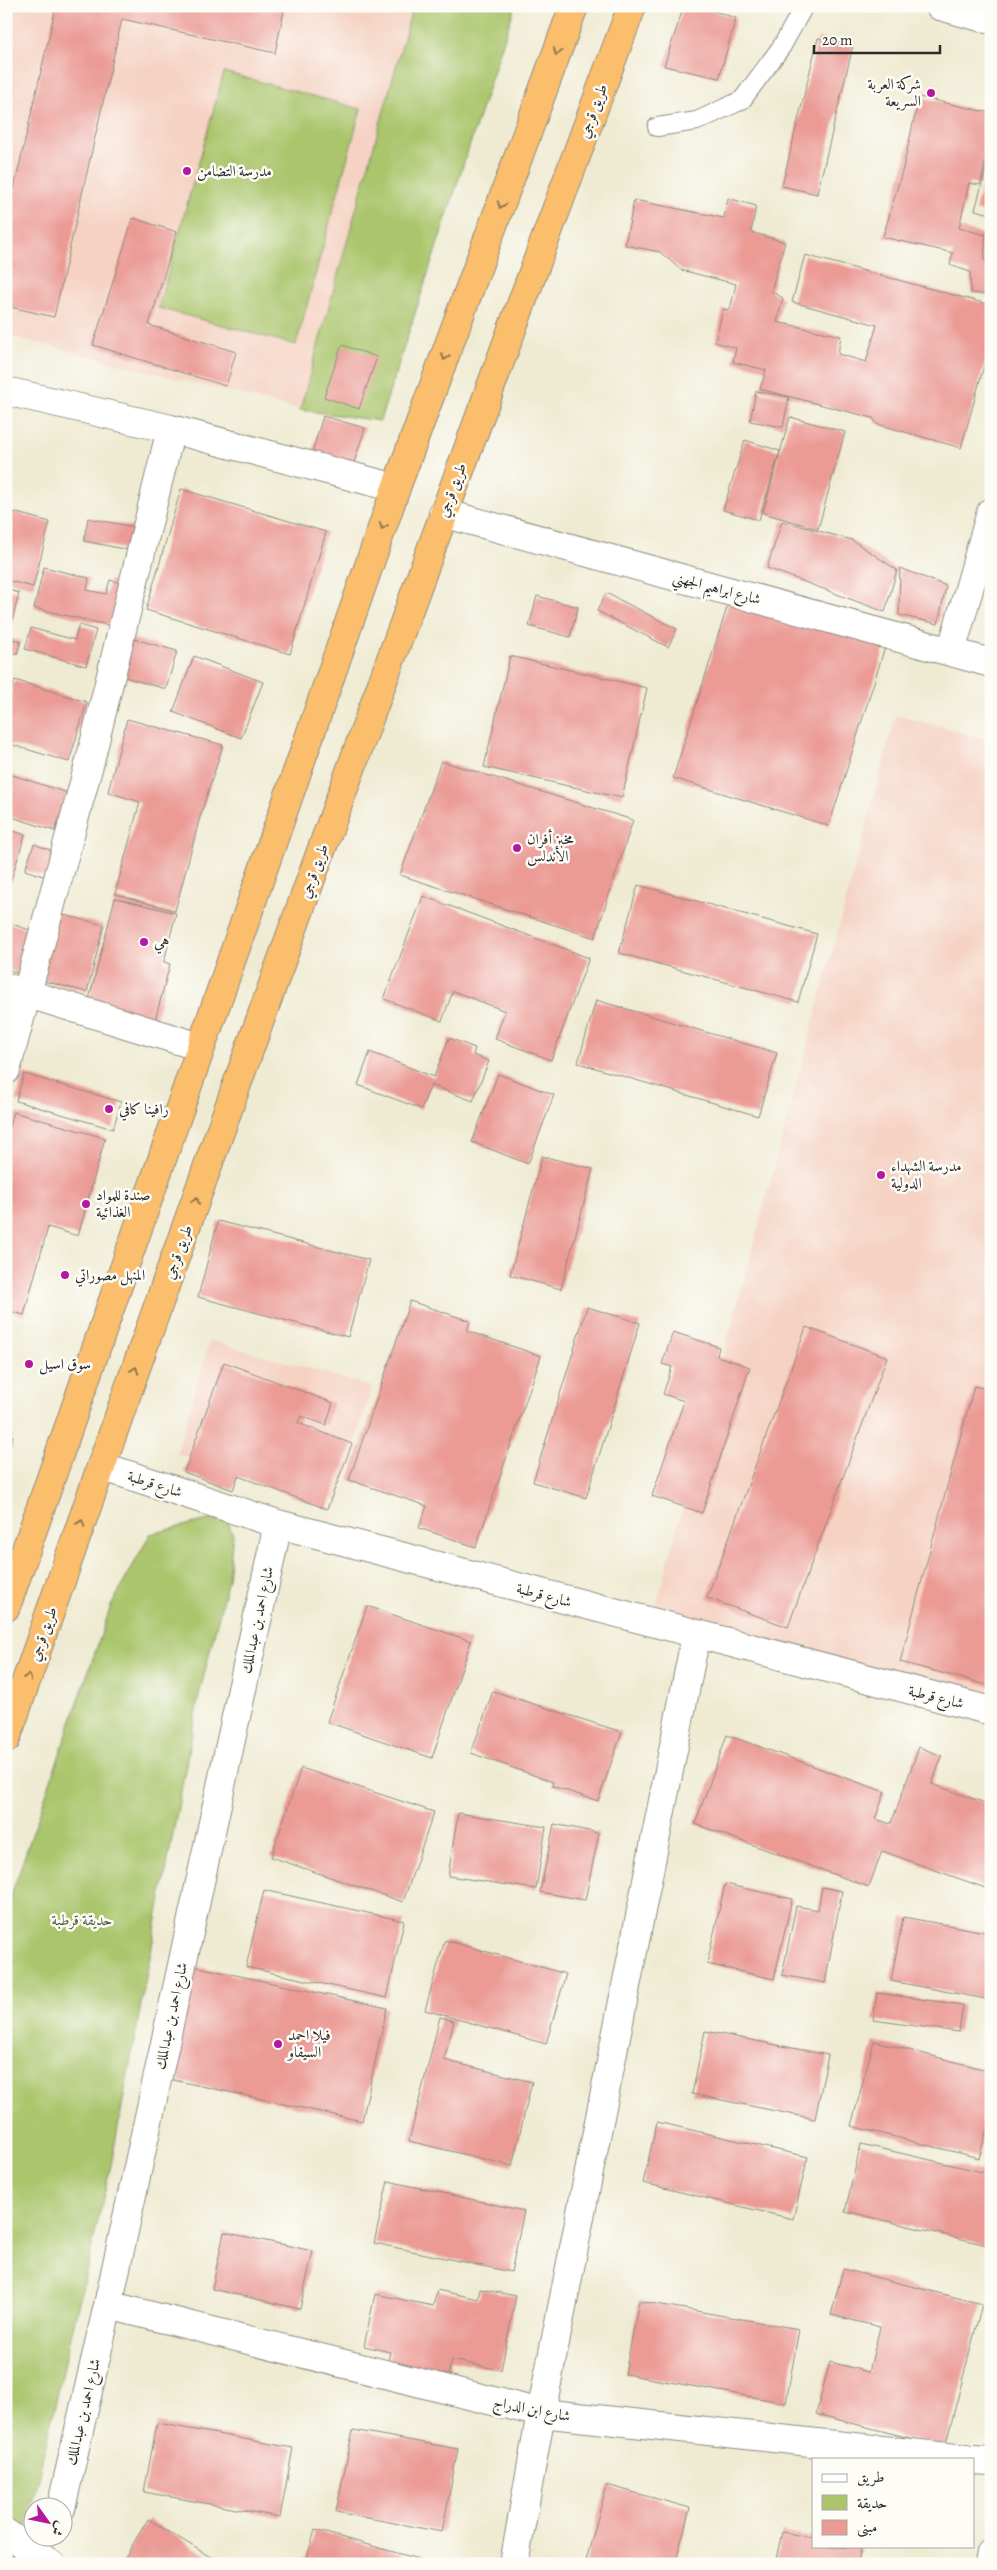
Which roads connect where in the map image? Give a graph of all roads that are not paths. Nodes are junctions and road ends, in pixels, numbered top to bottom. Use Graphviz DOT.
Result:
graph roads {
  1 [pos="574,6"];
  2 [pos="632,6"];
  3 [pos="804,6"];
  4 [pos="940,6"];
  5 [pos="991,20"];
  6 [pos="657,128"];
  7 [pos="6,391"];
  8 [pos="171,429"];
  9 [pos="396,488"];
  10 [pos="991,512"];
  11 [pos="443,513"];
  12 [pos="951,652"];
  13 [pos="991,663"];
  14 [pos="17,991"];
  15 [pos="200,1048"];
  16 [pos="6,1070"];
  17 [pos="101,1466"];
  18 [pos="278,1524"];
  19 [pos="7,1602"];
  20 [pos="696,1635"];
  21 [pos="991,1711"];
  22 [pos="6,1739"];
  23 [pos="108,2305"];
  24 [pos="541,2413"];
  25 [pos="957,2458"];
  26 [pos="974,2460"];
  27 [pos="991,2461"];
  28 [pos="63,2498"];
  29 [pos="6,2533"];
  30 [pos="991,2553"];
  31 [pos="51,2557"];
  32 [pos="514,2564"];
  33 [pos="989,2564"];
  1 -- 9 [label="highway, one-way"];
  2 -- 11 [label="highway, طريق قرجي"];
  3 -- 6 [label="lane"];
  4 -- 5 [label="street"];
  7 -- 8 [label="street"];
  8 -- 9 [label="street"];
  8 -- 14 [label="street"];
  9 -- 15 [label="highway, one-way"];
  10 -- 12 [label="street"];
  11 -- 12 [label="street, شارع ابراهيم الجهني"];
  17 -- 11 [label="highway, طريق قرجي, one-way"];
  12 -- 13 [label="street, شارع ابراهيم الجهني"];
  14 -- 15 [label="street"];
  14 -- 16 [label="street"];
  15 -- 19 [label="highway"];
  17 -- 18 [label="street, شارع قرطبة"];
  22 -- 17 [label="highway, طريق قرجي, one-way"];
  18 -- 20 [label="street, شارع قرطبة"];
  18 -- 23 [label="street, شارع احمد بن عبدالملك"];
  20 -- 21 [label="street, شارع قرطبة"];
  20 -- 24 [label="street"];
  23 -- 24 [label="street, شارع ابن الدراج"];
  23 -- 28 [label="street, شارع احمد بن عبدالملك"];
  24 -- 25 [label="street, شارع ابن الدراج"];
  24 -- 32 [label="street"];
  26 -- 27 [label="street"];
  29 -- 31 [label="street"];
  30 -- 33 [label="street"];
}
